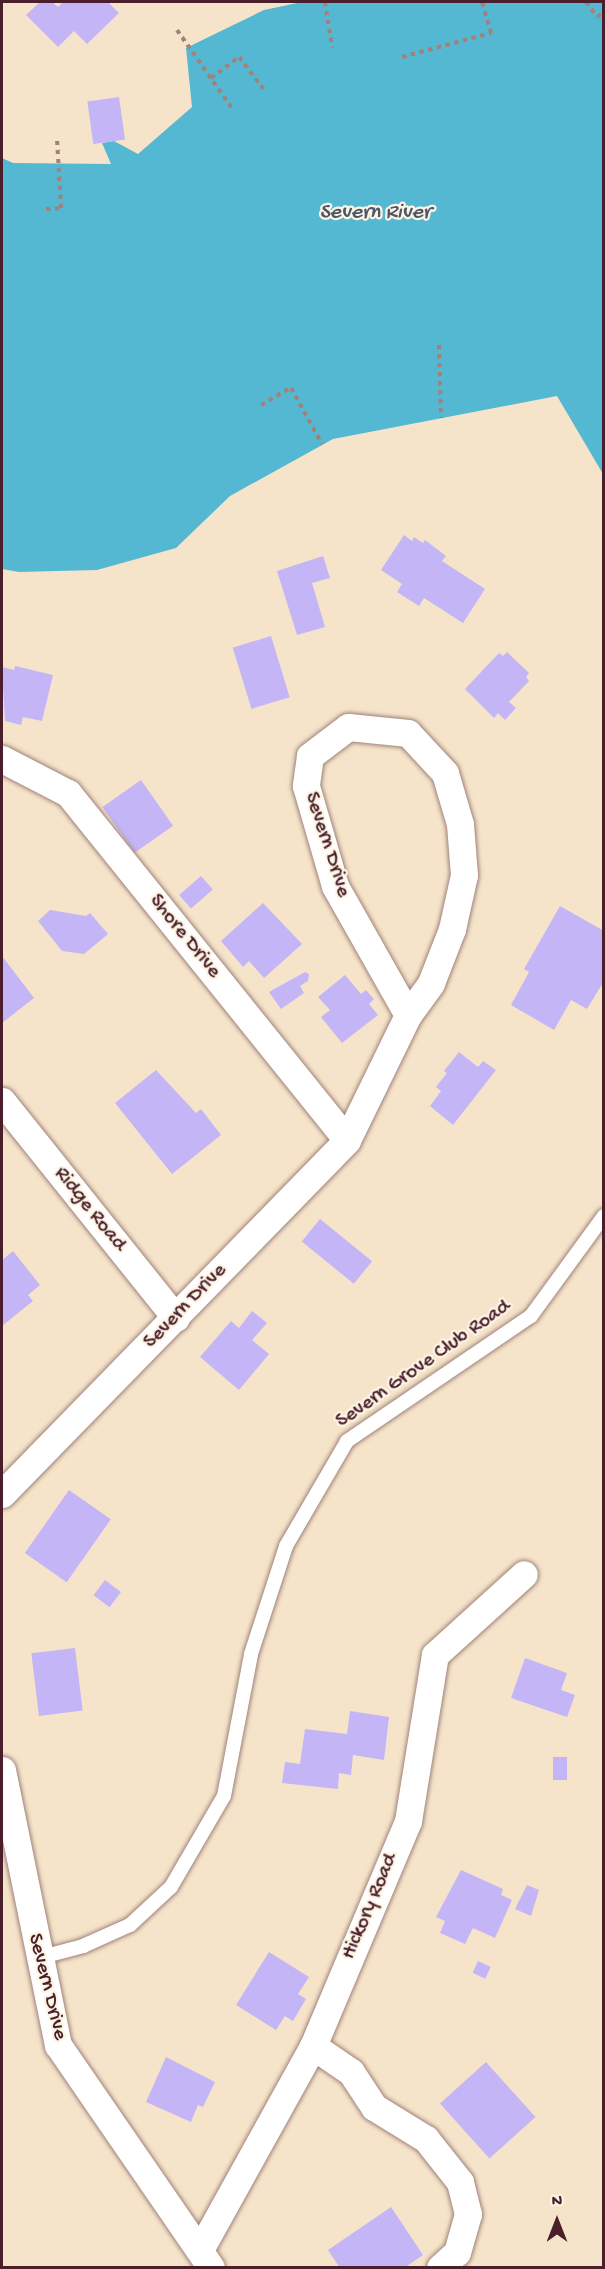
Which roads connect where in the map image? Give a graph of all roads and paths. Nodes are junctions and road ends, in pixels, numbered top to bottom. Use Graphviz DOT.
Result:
graph roads {
  1 [pos="325,2"];
  2 [pos="482,2"];
  3 [pos="586,2"];
  4 [pos="603,12"];
  5 [pos="177,30"];
  6 [pos="332,46"];
  7 [pos="402,57"];
  8 [pos="211,78"];
  9 [pos="266,92"];
  10 [pos="234,111"];
  11 [pos="57,139"];
  12 [pos="46,209"];
  13 [pos="439,345"];
  14 [pos="261,405"];
  15 [pos="441,418"];
  16 [pos="322,444"];
  17 [pos="2,759"];
  18 [pos="408,1015"];
  19 [pos="2,1101"];
  20 [pos="347,1140"];
  21 [pos="603,1216"];
  22 [pos="176,1318"];
  23 [pos="2,1494"];
  24 [pos="524,1574"];
  25 [pos="2,1770"];
  26 [pos="38,1958"];
  27 [pos="313,2046"];
  28 [pos="206,2258"];
  29 [pos="440,2268"];
  1 -- 6 [label="path"];
  2 -- 7 [label="path"];
  3 -- 4 [label="path"];
  5 -- 8 [label="path"];
  8 -- 9 [label="path"];
  8 -- 10 [label="path"];
  11 -- 12 [label="path"];
  13 -- 15 [label="path"];
  14 -- 16 [label="path"];
  17 -- 20 [label="street, Shore Drive"];
  18 -- 18 [label="street, Severn Drive"];
  18 -- 20 [label="street, Severn Drive"];
  19 -- 22 [label="street, Ridge Road"];
  20 -- 22 [label="street, Severn Drive"];
  21 -- 26 [label="lane, Severn Grove Club Road"];
  22 -- 23 [label="street, Severn Drive"];
  24 -- 27 [label="street, Hickory Road"];
  25 -- 26 [label="street, Severn Drive"];
  26 -- 28 [label="street, Severn Drive"];
  27 -- 28 [label="street, Hickory Road"];
  27 -- 29 [label="street"];
}
